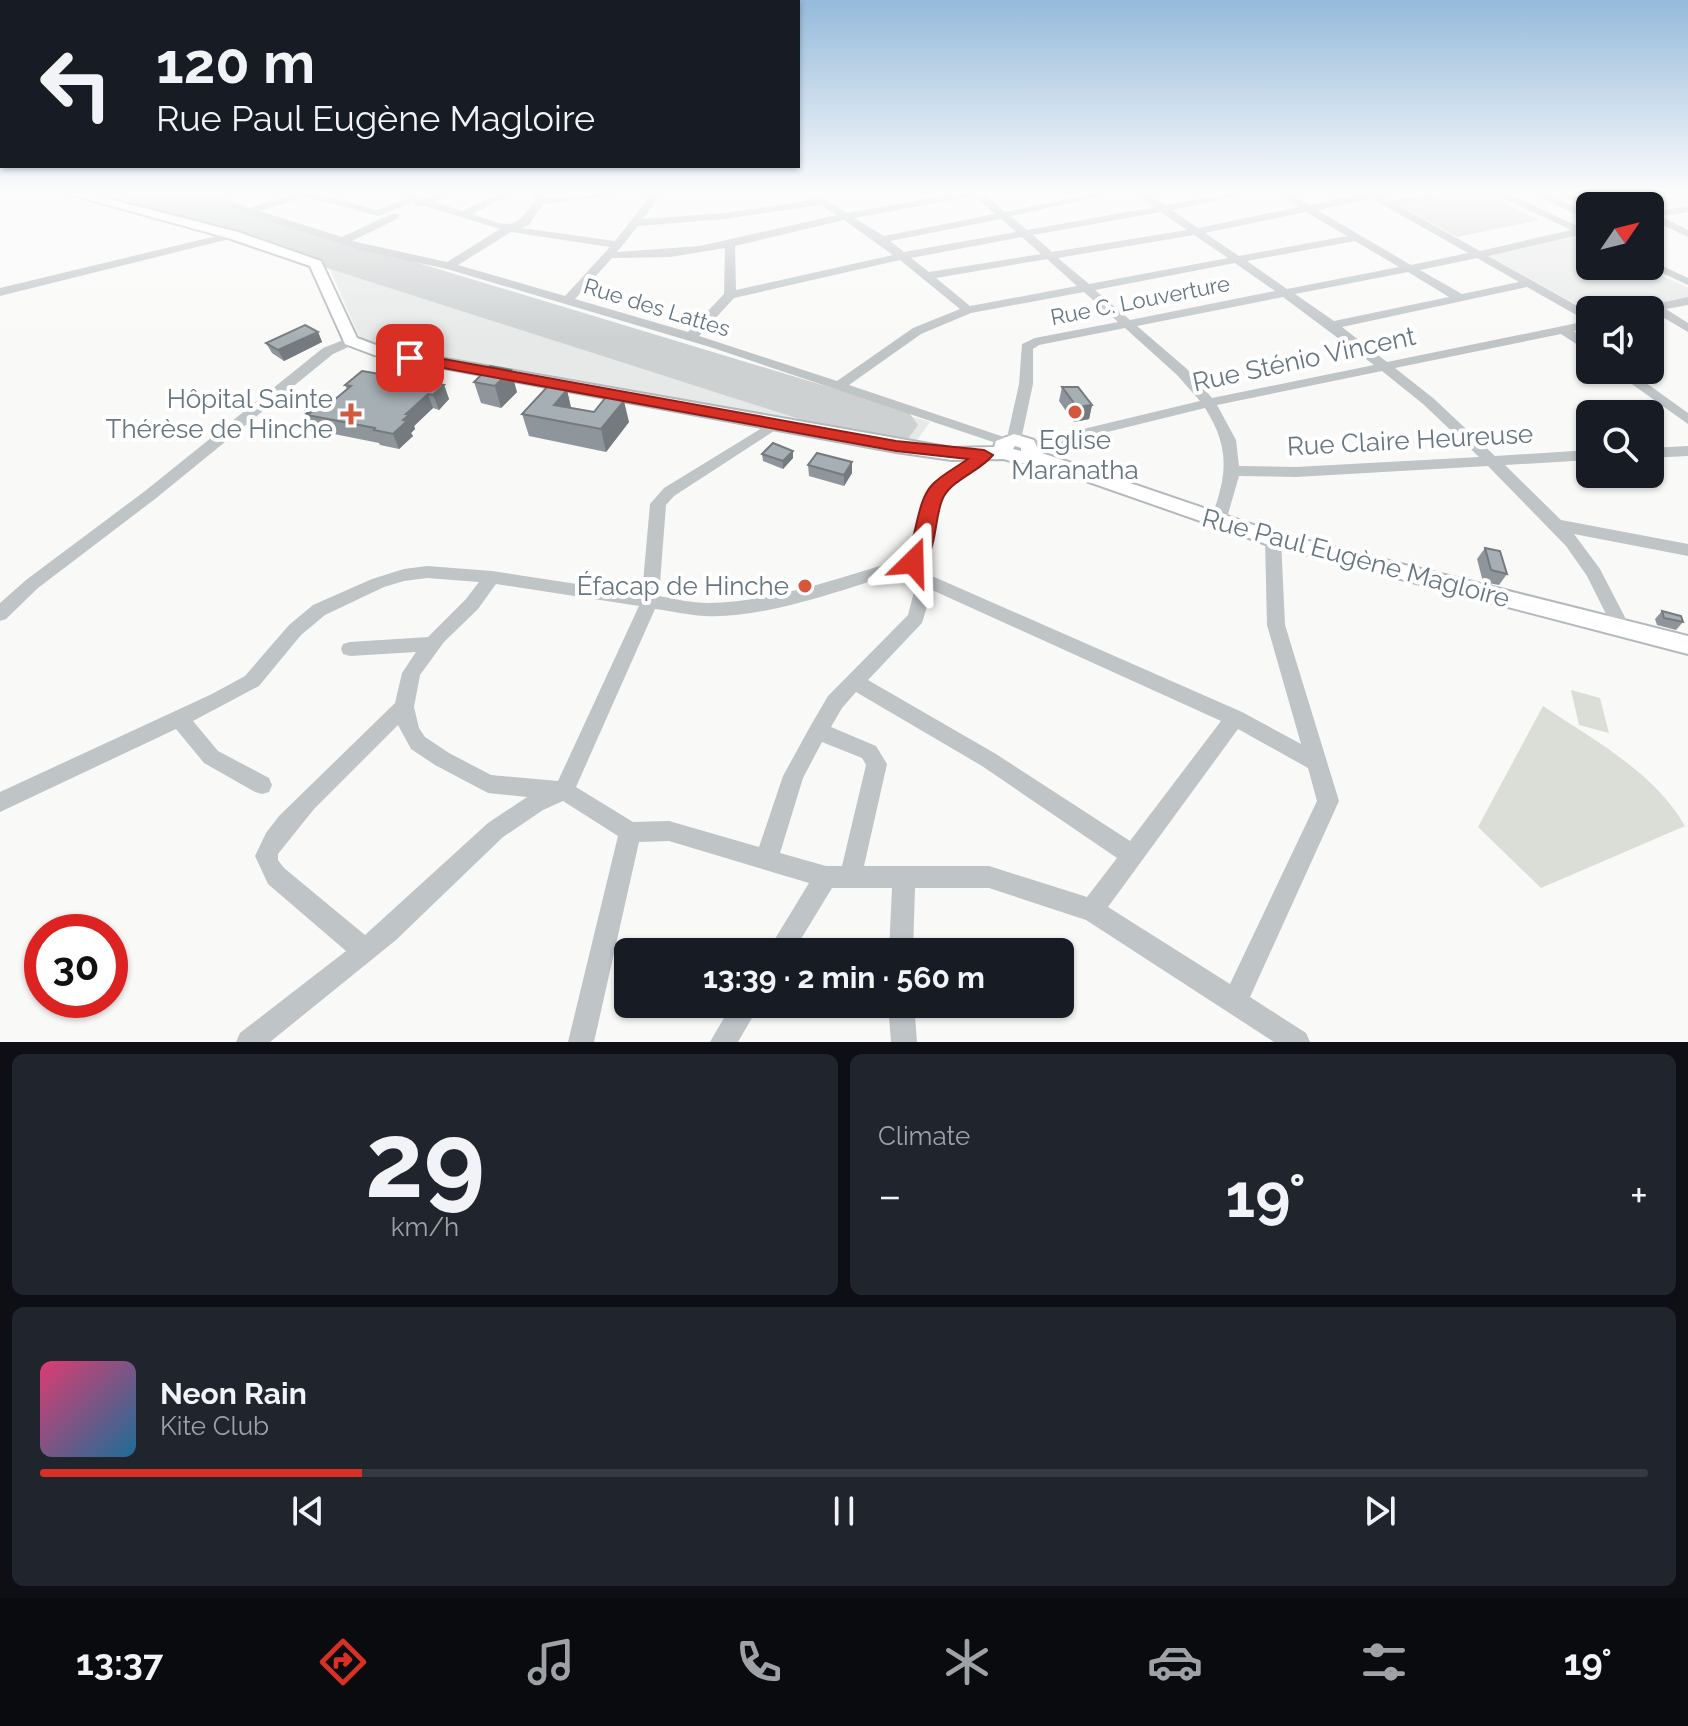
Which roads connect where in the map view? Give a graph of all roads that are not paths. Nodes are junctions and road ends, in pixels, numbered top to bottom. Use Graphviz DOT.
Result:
graph roads {
  1 [pos="206,242"];
  2 [pos="255,242"];
  3 [pos="346,242"];
  4 [pos="486,242"];
  5 [pos="595,242"];
  6 [pos="621,242"];
  7 [pos="740,242"];
  8 [pos="884,242"];
  9 [pos="982,242"];
  10 [pos="1033,242"];
  11 [pos="1135,242"];
  12 [pos="1214,242"];
  13 [pos="1331,242"];
  14 [pos="1365,242"];
  15 [pos="1455,242"];
  16 [pos="1541,242"];
  17 [pos="730,244"];
  18 [pos="618,245"];
  19 [pos="610,255"];
  20 [pos="1478,255"];
  21 [pos="902,256"];
  22 [pos="1049,256"];
  23 [pos="1238,258"];
  24 [pos="449,266"];
  25 [pos="1408,267"];
  26 [pos="1664,270"];
  27 [pos="927,276"];
  28 [pos="1688,282"];
  29 [pos="1527,284"];
  30 [pos="1082,287"];
  31 [pos="0,292"];
  32 [pos="1285,292"];
  33 [pos="730,295"];
  34 [pos="1458,297"];
  35 [pos="567,301"];
  36 [pos="1688,301"];
  37 [pos="1664,306"];
  38 [pos="968,310"];
  39 [pos="1576,313"];
  40 [pos="1664,316"];
  41 [pos="1124,324"];
  42 [pos="1332,325"];
  43 [pos="1576,326"];
  44 [pos="1688,328"];
  45 [pos="1564,330"];
  46 [pos="691,337"];
  47 [pos="1576,339"];
  48 [pos="351,341"];
  49 [pos="1386,366"];
  50 [pos="1638,384"];
  51 [pos="840,385"];
  52 [pos="1211,402"];
  53 [pos="1688,420"];
  54 [pos="775,424"];
  55 [pos="1016,447"];
  56 [pos="1688,451"];
  57 [pos="1664,452"];
  58 [pos="984,455"];
  59 [pos="1576,456"];
  60 [pos="1489,460"];
  61 [pos="1233,471"];
  62 [pos="1218,521"];
  63 [pos="1557,525"];
  64 [pos="1273,539"];
  65 [pos="1688,550"];
  66 [pos="913,562"];
  67 [pos="492,577"];
  68 [pos="926,580"];
  69 [pos="650,601"];
  70 [pos="0,614"];
  71 [pos="1622,629"];
  72 [pos="433,644"];
  73 [pos="1688,645"];
  74 [pos="350,649"];
  75 [pos="855,682"];
  76 [pos="404,707"];
  77 [pos="1235,718"];
  78 [pos="180,719"];
  79 [pos="818,731"];
  80 [pos="1318,763"];
  81 [pos="262,785"];
  82 [pos="564,791"];
  83 [pos="0,802"];
  84 [pos="630,832"];
  85 [pos="1132,855"];
  86 [pos="767,858"];
  87 [pos="904,875"];
  88 [pos="826,877"];
  89 [pos="850,878"];
  90 [pos="1092,910"];
  91 [pos="788,938"];
  92 [pos="902,938"];
  93 [pos="364,950"];
  94 [pos="1234,1003"];
  95 [pos="738,1018"];
  96 [pos="902,1018"];
  97 [pos="249,1042"];
  98 [pos="581,1042"];
  99 [pos="723,1042"];
  100 [pos="904,1042"];
  101 [pos="1297,1042"];
  1 -- 31 [label="street"];
  2 -- 48 [label="main road"];
  3 -- 24 [label="street, Rue des Lattes"];
  4 -- 24 [label="street"];
  5 -- 18 [label="street"];
  6 -- 18 [label="street"];
  7 -- 17 [label="street"];
  8 -- 21 [label="street"];
  9 -- 21 [label="street"];
  10 -- 22 [label="street"];
  11 -- 22 [label="street"];
  12 -- 23 [label="street"];
  13 -- 23 [label="street"];
  14 -- 25 [label="street"];
  15 -- 20 [label="street"];
  16 -- 20 [label="street, Rue C. Louverture"];
  17 -- 19 [label="street"];
  17 -- 33 [label="street"];
  18 -- 19 [label="street"];
  19 -- 35 [label="street"];
  20 -- 25 [label="street, Rue C. Louverture"];
  20 -- 29 [label="street"];
  21 -- 27 [label="street"];
  21 -- 33 [label="street"];
  22 -- 27 [label="street"];
  22 -- 30 [label="street"];
  23 -- 30 [label="street"];
  23 -- 32 [label="street"];
  24 -- 35 [label="street, Rue des Lattes"];
  25 -- 32 [label="street, Rue C. Louverture"];
  25 -- 34 [label="street"];
  26 -- 28 [label="street"];
  27 -- 38 [label="street"];
  29 -- 34 [label="street"];
  29 -- 39 [label="street"];
  30 -- 38 [label="street"];
  30 -- 41 [label="street"];
  32 -- 41 [label="street, Rue C. Louverture"];
  32 -- 42 [label="street"];
  33 -- 46 [label="street"];
  34 -- 42 [label="street"];
  35 -- 46 [label="street, Rue des Lattes"];
  36 -- 37 [label="street"];
  38 -- 51 [label="street"];
  40 -- 44 [label="street"];
  41 -- 52 [label="street"];
  41 -- 55 [label="street, Rue C. Louverture"];
  42 -- 49 [label="street"];
  43 -- 45 [label="street, Rue Sténio Vincent"];
  45 -- 47 [label="street"];
  45 -- 49 [label="street, Rue Sténio Vincent"];
  46 -- 51 [label="street, Rue des Lattes"];
  48 -- 54 [label="main road, Rue Paul Eugène Magloire"];
  48 -- 70 [label="street"];
  49 -- 52 [label="street, Rue Sténio Vincent"];
  49 -- 60 [label="street"];
  50 -- 53 [label="street"];
  51 -- 55 [label="street, Rue des Lattes"];
  52 -- 55 [label="street, Rue Sténio Vincent"];
  52 -- 61 [label="street"];
  54 -- 58 [label="main road, Rue Paul Eugène Magloire"];
  54 -- 69 [label="street"];
  55 -- 58 [label="main road, Rue Paul Eugène Magloire"];
  55 -- 62 [label="main road, Rue Paul Eugène Magloire"];
  56 -- 57 [label="street"];
  58 -- 66 [label="street"];
  59 -- 60 [label="street, Rue Claire Heureuse"];
  60 -- 61 [label="street, Rue Claire Heureuse"];
  60 -- 63 [label="street"];
  61 -- 62 [label="street"];
  62 -- 64 [label="main road, Rue Paul Eugène Magloire"];
  63 -- 65 [label="street"];
  63 -- 71 [label="street"];
  64 -- 71 [label="main road, Rue Paul Eugène Magloire"];
  64 -- 80 [label="street"];
  66 -- 68 [label="street"];
  66 -- 69 [label="street"];
  67 -- 69 [label="street"];
  67 -- 72 [label="street"];
  67 -- 78 [label="street"];
  68 -- 75 [label="street"];
  68 -- 77 [label="street"];
  69 -- 82 [label="street"];
  71 -- 73 [label="main road, Rue Paul Eugène Magloire"];
  72 -- 74 [label="street"];
  72 -- 76 [label="street"];
  75 -- 79 [label="street"];
  75 -- 85 [label="street"];
  76 -- 82 [label="street"];
  76 -- 93 [label="street"];
  77 -- 80 [label="street"];
  77 -- 85 [label="street"];
  78 -- 81 [label="street"];
  78 -- 83 [label="street"];
  79 -- 86 [label="street"];
  79 -- 89 [label="street"];
  80 -- 94 [label="street"];
  82 -- 84 [label="street"];
  82 -- 93 [label="street"];
  84 -- 86 [label="street"];
  84 -- 98 [label="street"];
  85 -- 90 [label="street"];
  86 -- 88 [label="street"];
  87 -- 89 [label="street"];
  87 -- 90 [label="street"];
  87 -- 92 [label="street"];
  88 -- 89 [label="street"];
  88 -- 91 [label="street"];
  90 -- 94 [label="street"];
  93 -- 97 [label="street"];
  94 -- 101 [label="street"];
  95 -- 99 [label="street"];
  96 -- 100 [label="street"];
}
